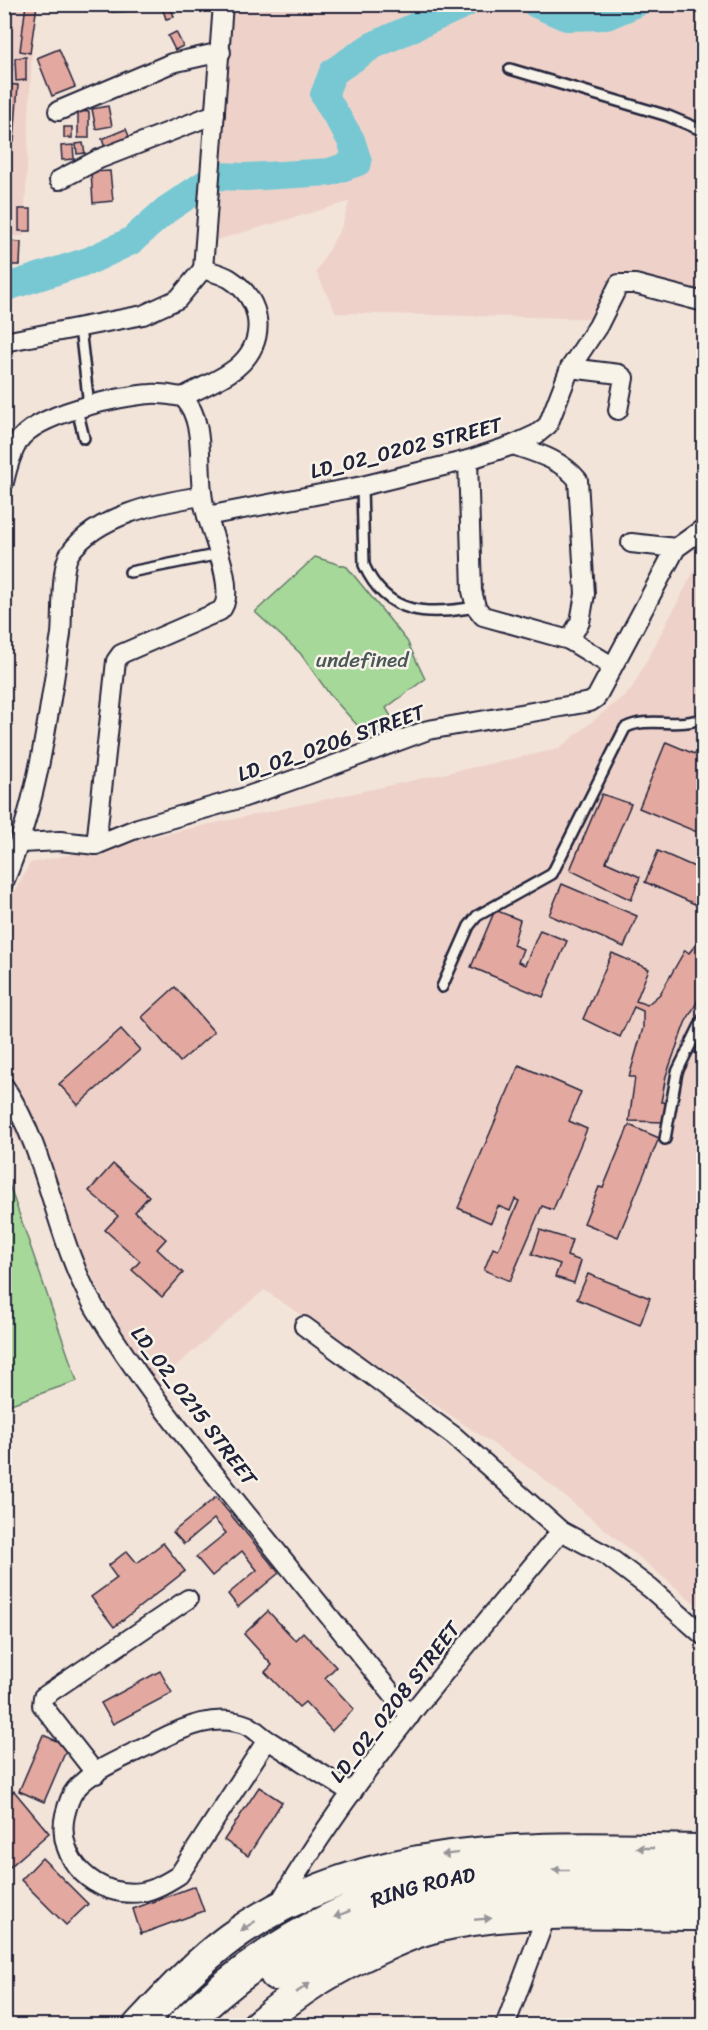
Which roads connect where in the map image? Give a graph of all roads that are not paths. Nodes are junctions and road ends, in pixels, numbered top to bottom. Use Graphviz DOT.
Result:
graph roads {
  1 [pos="223,4"];
  2 [pos="221,52"];
  3 [pos="510,69"];
  4 [pos="58,111"];
  5 [pos="215,114"];
  6 [pos="704,130"];
  7 [pos="59,180"];
  8 [pos="204,269"];
  9 [pos="704,302"];
  10 [pos="80,328"];
  11 [pos="4,342"];
  12 [pos="570,368"];
  13 [pos="183,397"];
  14 [pos="83,407"];
  15 [pos="618,410"];
  16 [pos="84,438"];
  17 [pos="513,445"];
  18 [pos="468,460"];
  19 [pos="4,482"];
  20 [pos="362,486"];
  21 [pos="201,496"];
  22 [pos="207,516"];
  23 [pos="704,528"];
  24 [pos="631,543"];
  25 [pos="676,548"];
  26 [pos="220,554"];
  27 [pos="130,572"];
  28 [pos="476,606"];
  29 [pos="569,640"];
  30 [pos="612,666"];
  31 [pos="704,717"];
  32 [pos="21,843"];
  33 [pos="96,844"];
  34 [pos="4,882"];
  35 [pos="442,987"];
  36 [pos="704,1017"];
  37 [pos="4,1086"];
  38 [pos="665,1138"];
  39 [pos="304,1326"];
  40 [pos="561,1531"];
  41 [pos="189,1599"];
  42 [pos="704,1636"];
  43 [pos="410,1716"];
  44 [pos="267,1740"];
  45 [pos="96,1774"];
  46 [pos="352,1793"];
  47 [pos="704,1850"];
  48 [pos="704,1871"];
  49 [pos="460,1889"];
  50 [pos="704,1895"];
  51 [pos="276,1909"];
  52 [pos="547,1914"];
  53 [pos="704,1915"];
  54 [pos="138,2025"];
  55 [pos="182,2025"];
  56 [pos="210,2025"];
  57 [pos="257,2025"];
  58 [pos="505,2025"];
  1 -- 2 [label="street"];
  2 -- 4 [label="street"];
  2 -- 5 [label="street"];
  3 -- 6 [label="lane"];
  5 -- 7 [label="street"];
  5 -- 8 [label="street"];
  8 -- 10 [label="street"];
  8 -- 13 [label="street"];
  9 -- 12 [label="street, LD_02_0202 STREET"];
  10 -- 11 [label="street"];
  10 -- 14 [label="lane"];
  12 -- 15 [label="street"];
  12 -- 17 [label="street, LD_02_0202 STREET"];
  13 -- 14 [label="street"];
  13 -- 21 [label="street"];
  14 -- 16 [label="lane"];
  14 -- 19 [label="street"];
  17 -- 18 [label="street, LD_02_0202 STREET"];
  17 -- 29 [label="street"];
  18 -- 20 [label="street, LD_02_0202 STREET"];
  18 -- 28 [label="street"];
  20 -- 22 [label="street, LD_02_0202 STREET"];
  20 -- 28 [label="lane"];
  21 -- 22 [label="street"];
  21 -- 32 [label="street"];
  22 -- 26 [label="street"];
  23 -- 25 [label="street, LD_02_0206 STREET"];
  24 -- 25 [label="street"];
  25 -- 30 [label="street, LD_02_0206 STREET"];
  26 -- 27 [label="lane"];
  26 -- 33 [label="street"];
  28 -- 29 [label="street"];
  29 -- 30 [label="street"];
  30 -- 33 [label="street, LD_02_0206 STREET"];
  31 -- 35 [label="lane"];
  32 -- 33 [label="street"];
  32 -- 34 [label="street"];
  36 -- 38 [label="lane"];
  37 -- 43 [label="street, LD_02_0215 STREET"];
  39 -- 40 [label="street"];
  40 -- 42 [label="street"];
  40 -- 43 [label="street, LD_02_0208 STREET"];
  41 -- 45 [label="street"];
  43 -- 46 [label="street, LD_02_0208 STREET"];
  44 -- 45 [label="street"];
  44 -- 45 [label="street"];
  44 -- 46 [label="street"];
  46 -- 51 [label="street, LD_02_0208 STREET"];
  47 -- 51 [label="main road, one-way"];
  48 -- 49 [label="highway, RING ROAD, one-way"];
  49 -- 50 [label="highway, RING ROAD"];
  49 -- 55 [label="highway, RING ROAD, one-way"];
  49 -- 56 [label="highway, RING ROAD"];
  51 -- 54 [label="main road, one-way"];
  52 -- 53 [label="main road"];
  57 -- 52 [label="main road, one-way"];
  52 -- 58 [label="street"];
}
